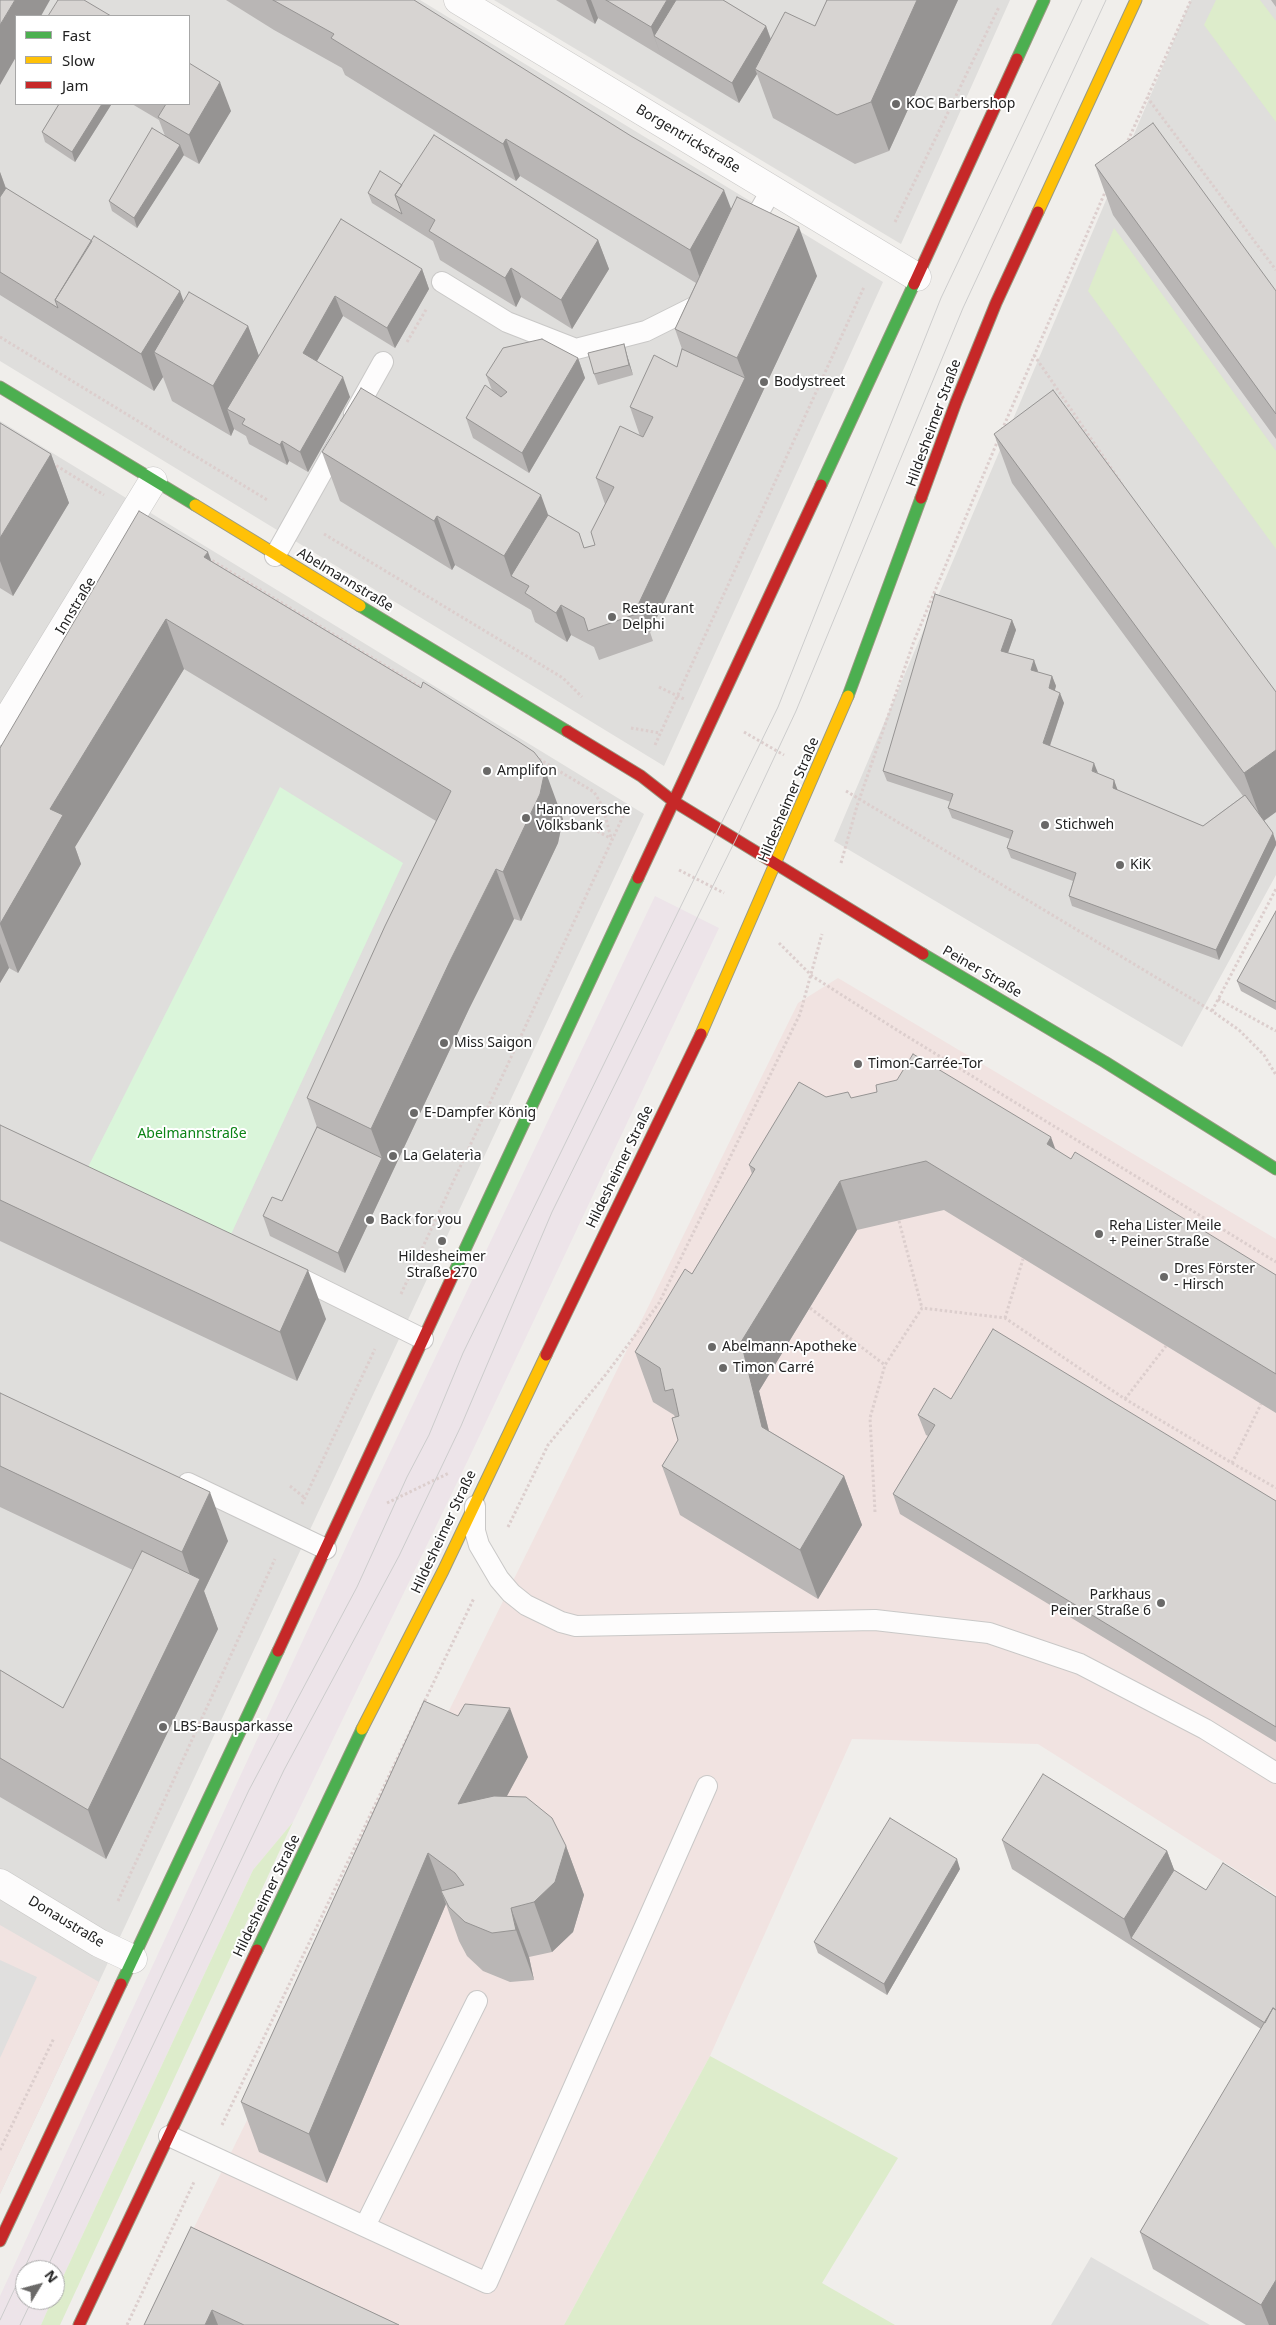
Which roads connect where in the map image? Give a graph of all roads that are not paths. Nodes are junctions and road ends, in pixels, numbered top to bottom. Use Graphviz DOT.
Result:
graph roads {
  1 [pos="458,0"];
  2 [pos="1044,0"];
  3 [pos="1136,0"];
  4 [pos="772,189"];
  5 [pos="742,242"];
  6 [pos="917,276"];
  7 [pos="442,282"];
  8 [pos="719,284"];
  9 [pos="384,362"];
  10 [pos="0,387"];
  11 [pos="153,481"];
  12 [pos="275,556"];
  13 [pos="0,731"];
  14 [pos="673,801"];
  15 [pos="778,864"];
  16 [pos="1276,1169"];
  17 [pos="272,1265"];
  18 [pos="423,1339"];
  19 [pos="167,1473"];
  20 [pos="476,1500"];
  21 [pos="326,1549"];
  22 [pos="1276,1773"];
  23 [pos="708,1786"];
  24 [pos="0,1883"];
  25 [pos="133,1959"];
  26 [pos="477,2001"];
  27 [pos="169,2136"];
  28 [pos="365,2226"];
  29 [pos="0,2241"];
  30 [pos="79,2325"];
  1 -- 4 [label="street, Borgentrickstraße"];
  2 -- 6 [label="main road"];
  3 -- 15 [label="main road, Hildesheimer Straße"];
  4 -- 5 [label="lane"];
  4 -- 6 [label="street, Borgentrickstraße"];
  6 -- 14 [label="main road"];
  7 -- 8 [label="lane"];
  9 -- 12 [label="lane"];
  10 -- 11 [label="main road, Abelmannstraße"];
  11 -- 12 [label="main road, Abelmannstraße"];
  11 -- 13 [label="street, Innstraße"];
  12 -- 14 [label="main road, Abelmannstraße"];
  14 -- 15 [label="main road, Peiner Straße"];
  14 -- 18 [label="main road"];
  15 -- 16 [label="main road, Peiner Straße"];
  15 -- 20 [label="main road, Hildesheimer Straße"];
  17 -- 18 [label="lane"];
  18 -- 21 [label="main road"];
  19 -- 21 [label="lane"];
  20 -- 22 [label="lane"];
  20 -- 27 [label="main road, Hildesheimer Straße"];
  21 -- 25 [label="main road"];
  23 -- 28 [label="lane"];
  24 -- 25 [label="street, Donaustraße"];
  25 -- 29 [label="main road"];
  26 -- 28 [label="lane"];
  27 -- 28 [label="lane"];
  27 -- 30 [label="main road, Hildesheimer Straße"];
}
